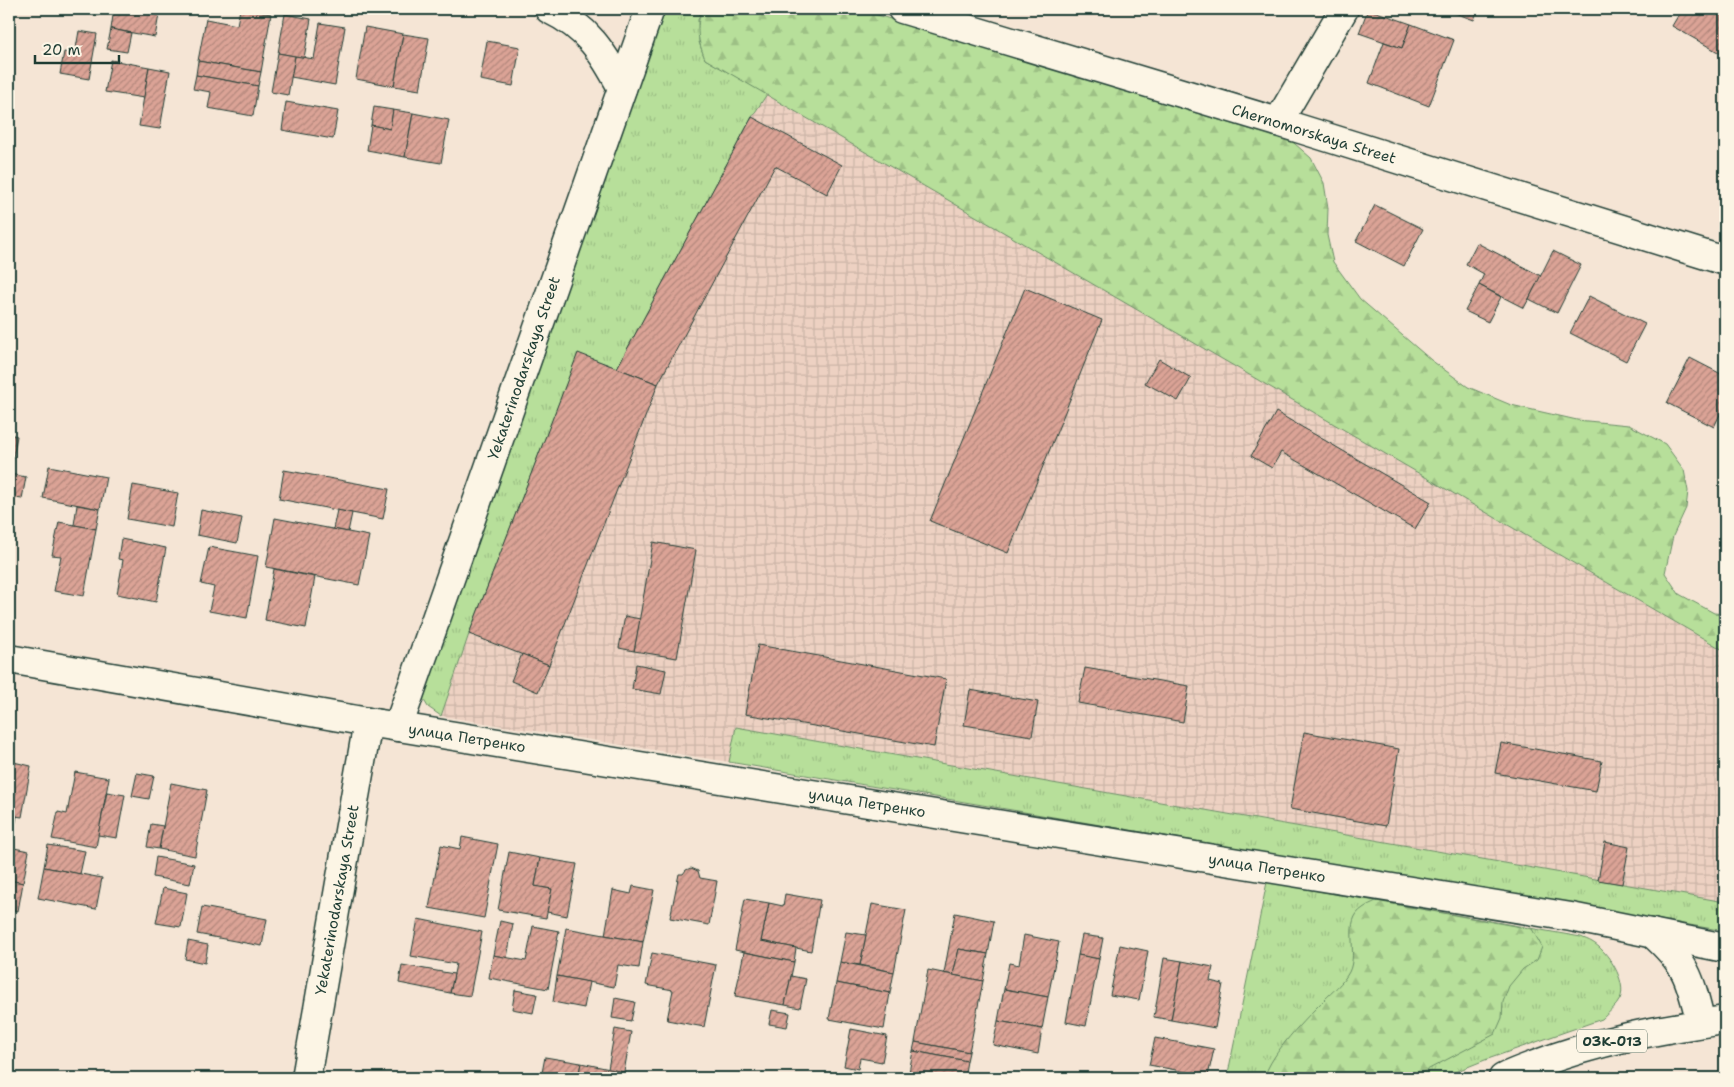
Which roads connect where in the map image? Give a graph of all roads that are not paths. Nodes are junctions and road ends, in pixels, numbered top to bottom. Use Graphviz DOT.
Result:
graph roads {
  1 [pos="549,9"];
  2 [pos="650,9"];
  3 [pos="902,9"];
  4 [pos="1344,9"];
  5 [pos="622,88"];
  6 [pos="1278,122"];
  7 [pos="1725,261"];
  8 [pos="9,659"];
  9 [pos="368,722"];
  10 [pos="398,727"];
  11 [pos="1652,933"];
  12 [pos="1725,948"];
  13 [pos="1713,1022"];
  14 [pos="306,1078"];
  15 [pos="1503,1078"];
  1 -- 5 [label="street"];
  2 -- 5 [label="street, Yekaterinodarskaya Street"];
  3 -- 6 [label="street, Chernomorskaya Street"];
  4 -- 6 [label="street"];
  5 -- 10 [label="street, Yekaterinodarskaya Street"];
  6 -- 7 [label="street, Chernomorskaya Street"];
  8 -- 9 [label="street, улица Петренко"];
  9 -- 10 [label="street, улица Петренко"];
  9 -- 14 [label="street, Yekaterinodarskaya Street"];
  10 -- 11 [label="street, улица Петренко"];
  11 -- 12 [label="street, улица Петренко"];
  11 -- 13 [label="street"];
  13 -- 15 [label="street, 03К-013"];
}
